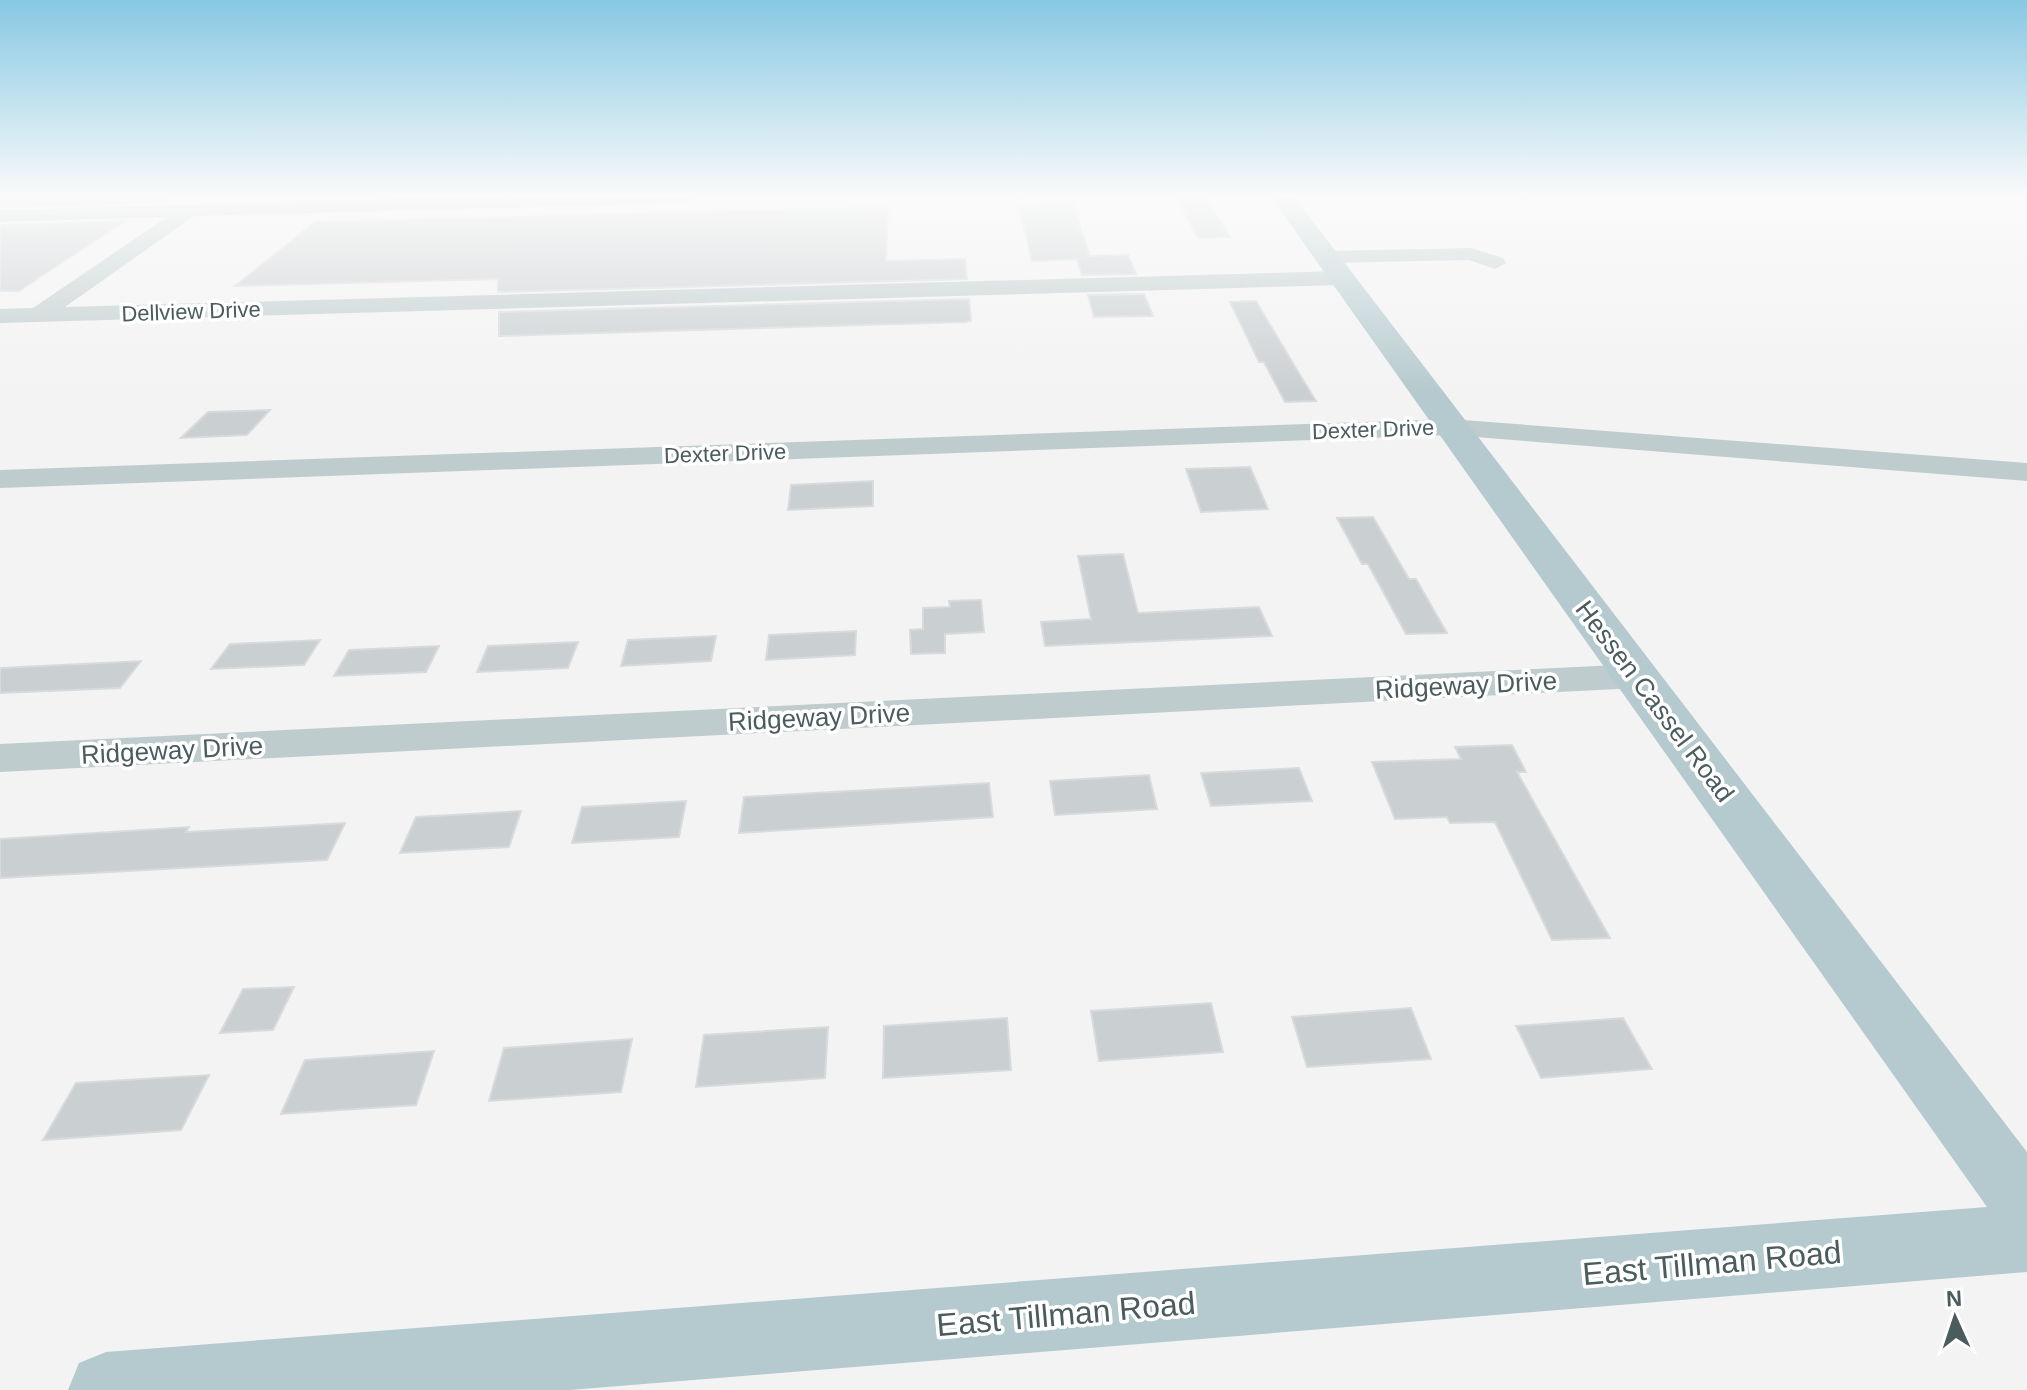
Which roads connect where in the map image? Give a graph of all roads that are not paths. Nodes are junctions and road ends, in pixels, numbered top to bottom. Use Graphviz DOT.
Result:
graph roads {
  1 [pos="116,262"];
  2 [pos="1330,262"];
  3 [pos="1394,262"];
  4 [pos="1492,262"];
  5 [pos="1495,263"];
  6 [pos="1334,268"];
  7 [pos="38,315"];
  8 [pos="0,316"];
  9 [pos="0,341"];
  10 [pos="1450,427"];
  11 [pos="2027,472"];
  12 [pos="0,479"];
  13 [pos="1638,676"];
  14 [pos="0,758"];
  15 [pos="2027,1206"];
  16 [pos="2027,1238"];
  17 [pos="106,1390"];
  1 -- 7 [label="street"];
  2 -- 6 [label="main road, Hessen Cassel Road"];
  3 -- 6 [label="street, Dellview Drive"];
  4 -- 5 [label="street, Dellview Drive"];
  6 -- 7 [label="street, Dellview Drive"];
  6 -- 10 [label="main road, Hessen Cassel Road"];
  7 -- 8 [label="street, Dellview Drive"];
  7 -- 9 [label="street"];
  10 -- 11 [label="street, Dexter Drive"];
  10 -- 12 [label="street, Dexter Drive"];
  10 -- 13 [label="main road, Hessen Cassel Road"];
  13 -- 14 [label="street, Ridgeway Drive"];
  13 -- 15 [label="main road, Hessen Cassel Road"];
  16 -- 17 [label="main road, East Tillman Road"];
}
